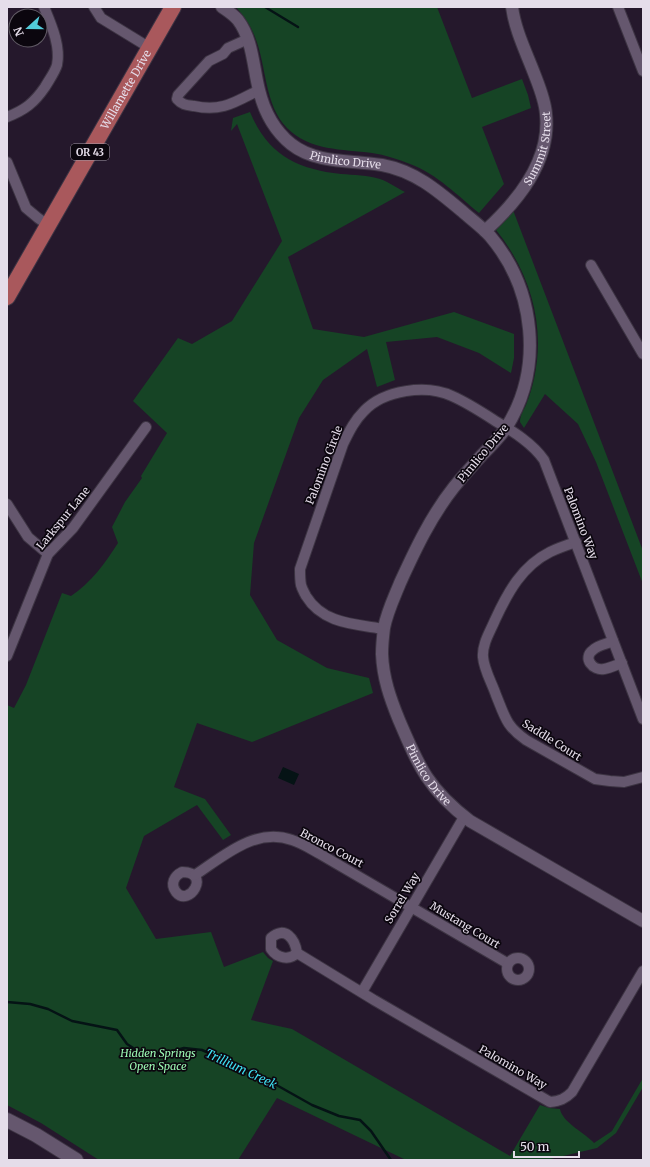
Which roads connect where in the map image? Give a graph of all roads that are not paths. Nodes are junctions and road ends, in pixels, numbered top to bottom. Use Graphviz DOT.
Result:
graph roads {
  1 [pos="44,7"];
  2 [pos="94,7"];
  3 [pos="173,7"];
  4 [pos="222,7"];
  5 [pos="512,7"];
  6 [pos="619,7"];
  7 [pos="248,40"];
  8 [pos="150,48"];
  9 [pos="643,71"];
  10 [pos="259,90"];
  11 [pos="7,117"];
  12 [pos="7,162"];
  13 [pos="48,225"];
  14 [pos="485,230"];
  15 [pos="591,265"];
  16 [pos="7,297"];
  17 [pos="643,354"];
  18 [pos="146,427"];
  19 [pos="506,427"];
  20 [pos="7,504"];
  21 [pos="10,517"];
  22 [pos="576,542"];
  23 [pos="48,554"];
  24 [pos="384,629"];
  25 [pos="613,641"];
  26 [pos="7,656"];
  27 [pos="622,663"];
  28 [pos="643,719"];
  29 [pos="643,777"];
  30 [pos="464,817"];
  31 [pos="195,875"];
  32 [pos="412,906"];
  33 [pos="643,921"];
  34 [pos="297,953"];
  35 [pos="507,964"];
  36 [pos="643,971"];
  37 [pos="362,992"];
  38 [pos="7,1120"];
  39 [pos="76,1160"];
  1 -- 11 [label="street"];
  2 -- 8 [label="street"];
  3 -- 8 [label="main road, Willamette Drive / OR 43"];
  4 -- 7 [label="street, Pimlico Drive"];
  5 -- 14 [label="street, Summit Street"];
  6 -- 9 [label="street"];
  7 -- 10 [label="street, Pimlico Drive"];
  7 -- 10 [label="street"];
  8 -- 13 [label="main road, Willamette Drive / OR 43"];
  10 -- 14 [label="street, Pimlico Drive"];
  12 -- 13 [label="street"];
  13 -- 16 [label="main road, Willamette Drive / OR 43"];
  14 -- 19 [label="street, Pimlico Drive"];
  15 -- 17 [label="street"];
  18 -- 23 [label="street, Larkspur Lane"];
  19 -- 22 [label="street, Palomino Way"];
  19 -- 24 [label="street, Pimlico Drive"];
  19 -- 24 [label="street, Palomino Circle"];
  20 -- 21 [label="street"];
  21 -- 23 [label="street"];
  22 -- 25 [label="street, Palomino Way"];
  22 -- 29 [label="street, Saddle Court"];
  23 -- 26 [label="street, Larkspur Lane"];
  24 -- 30 [label="street, Pimlico Drive"];
  25 -- 27 [label="street, Palomino Way"];
  25 -- 27 [label="street"];
  27 -- 28 [label="street, Palomino Way"];
  30 -- 32 [label="street, Sorrel Way"];
  30 -- 33 [label="street, Pimlico Drive"];
  31 -- 32 [label="street, Bronco Court"];
  32 -- 35 [label="street, Mustang Court"];
  32 -- 37 [label="street, Sorrel Way"];
  34 -- 37 [label="street"];
  36 -- 37 [label="street, Palomino Way"];
  38 -- 39 [label="main road"];
}
